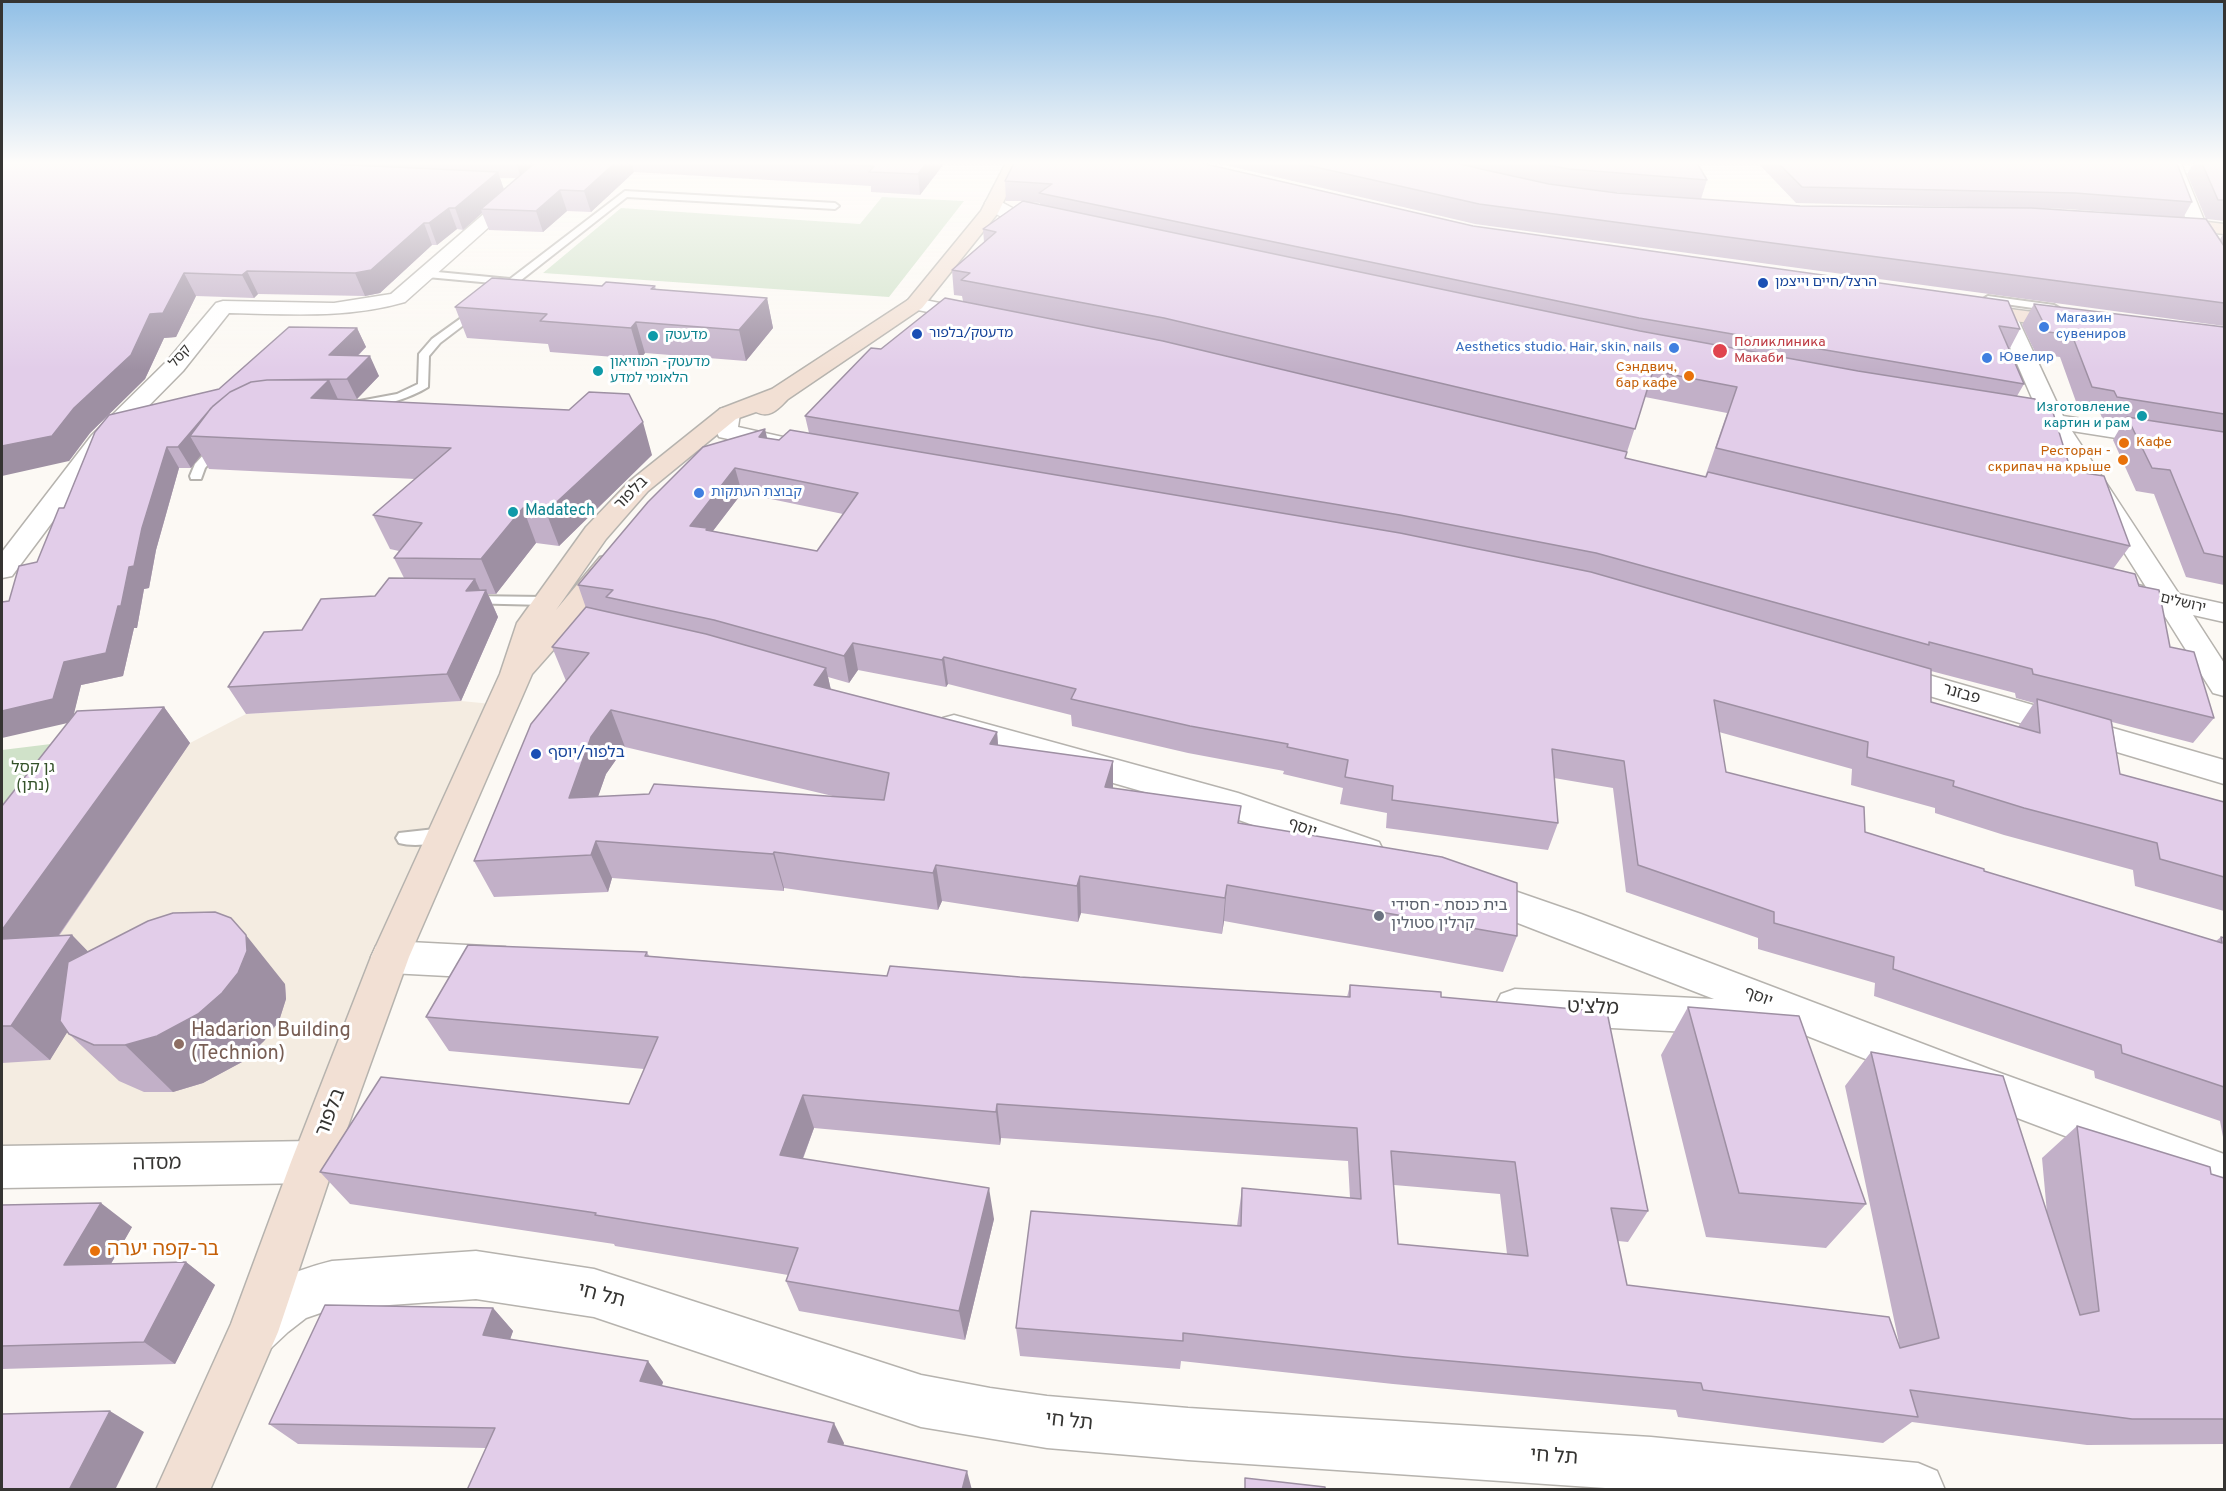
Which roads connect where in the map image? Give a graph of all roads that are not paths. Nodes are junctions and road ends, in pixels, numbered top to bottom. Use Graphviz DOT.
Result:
graph roads {
  1 [pos="475,231"];
  2 [pos="580,231"];
  3 [pos="972,231"];
  4 [pos="2201,231"];
  5 [pos="2205,231"];
  6 [pos="2224,236"];
  7 [pos="2224,266"];
  8 [pos="428,274"];
  9 [pos="513,283"];
  10 [pos="1963,302"];
  11 [pos="915,304"];
  12 [pos="2064,309"];
  13 [pos="2006,315"];
  14 [pos="995,320"];
  15 [pos="2098,326"];
  16 [pos="341,407"];
  17 [pos="1997,413"];
  18 [pos="2054,422"];
  19 [pos="731,425"];
  20 [pos="230,434"];
  21 [pos="803,447"];
  22 [pos="2224,448"];
  23 [pos="196,476"];
  24 [pos="665,496"];
  25 [pos="627,542"];
  26 [pos="2,570"];
  27 [pos="2099,584"];
  28 [pos="454,600"];
  29 [pos="2169,601"];
  30 [pos="553,612"];
  31 [pos="2224,613"];
  32 [pos="597,632"];
  33 [pos="1864,667"];
  34 [pos="2224,686"];
  35 [pos="927,718"];
  36 [pos="2224,772"];
  37 [pos="444,835"];
  38 [pos="405,838"];
  39 [pos="1392,861"];
  40 [pos="1447,881"];
  41 [pos="390,957"];
  42 [pos="536,964"];
  43 [pos="1474,1004"];
  44 [pos="1825,1024"];
  45 [pos="313,1162"];
  46 [pos="2,1167"];
  47 [pos="2224,1174"];
  48 [pos="253,1332"];
  49 [pos="183,1490"];
  50 [pos="1918,1490"];
  1 -- 8 [label="street, קסל"];
  2 -- 9 [label="lane"];
  3 -- 11 [label="street, בלפור"];
  4 -- 7 [label="street"];
  5 -- 6 [label="lane"];
  8 -- 9 [label="lane"];
  8 -- 26 [label="street, קסל"];
  9 -- 16 [label="lane"];
  10 -- 12 [label="lane"];
  10 -- 13 [label="street"];
  11 -- 14 [label="street"];
  11 -- 19 [label="street, בלפור"];
  13 -- 15 [label="street"];
  13 -- 18 [label="street"];
  17 -- 18 [label="street"];
  18 -- 22 [label="street"];
  18 -- 29 [label="street"];
  19 -- 21 [label="street"];
  19 -- 24 [label="street, בלפור"];
  19 -- 30 [label="street, בלפור"];
  20 -- 23 [label="lane"];
  25 -- 30 [label="street, בלפור"];
  27 -- 29 [label="street, ירושלים"];
  28 -- 30 [label="lane"];
  29 -- 31 [label="street, ירושלים"];
  29 -- 34 [label="street"];
  30 -- 32 [label="street"];
  30 -- 37 [label="street, בלפור"];
  33 -- 36 [label="street, פבזנר"];
  35 -- 39 [label="street, יוסף"];
  37 -- 38 [label="lane"];
  37 -- 41 [label="street, בלפור"];
  40 -- 44 [label="street, יוסף"];
  41 -- 42 [label="street"];
  41 -- 45 [label="street, בלפור"];
  43 -- 44 [label="street, מלצ'ט"];
  44 -- 47 [label="street, יוסף"];
  45 -- 46 [label="street, מסדה"];
  45 -- 48 [label="street, בלפור"];
  48 -- 49 [label="street, בלפור"];
  48 -- 50 [label="street, תל חי"];
}
